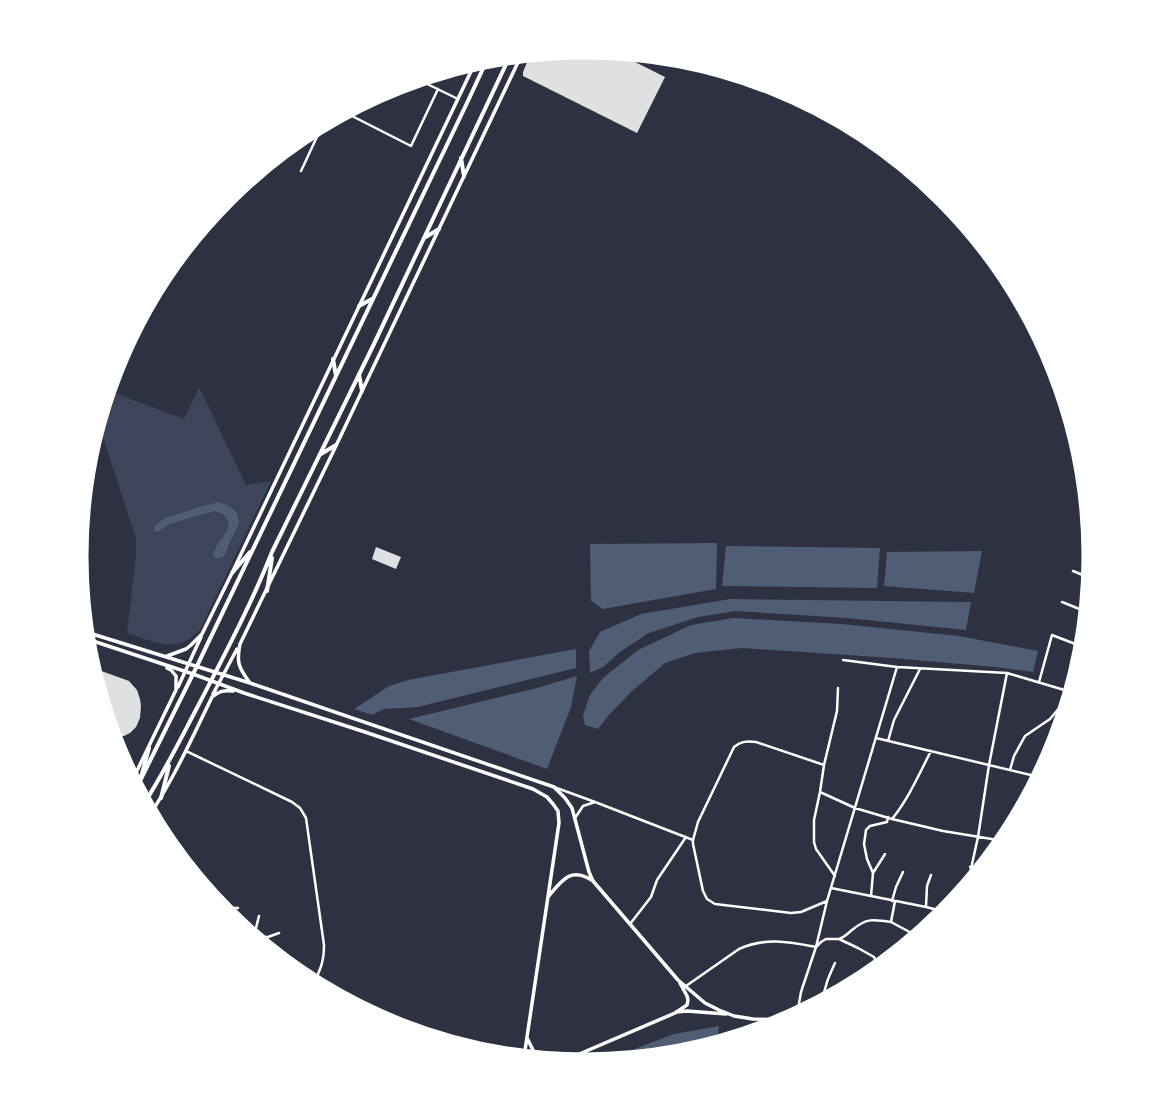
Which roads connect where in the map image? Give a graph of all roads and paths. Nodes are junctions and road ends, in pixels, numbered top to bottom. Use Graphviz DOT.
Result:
graph roads {
  1 [pos="518,61"];
  2 [pos="506,64"];
  3 [pos="483,68"];
  4 [pos="471,71"];
  5 [pos="426,84"];
  6 [pos="438,89"];
  7 [pos="458,99"];
  8 [pos="352,116"];
  9 [pos="318,135"];
  10 [pos="461,158"];
  11 [pos="301,171"];
  12 [pos="464,176"];
  13 [pos="439,229"];
  14 [pos="423,239"];
  15 [pos="373,298"];
  16 [pos="359,306"];
  17 [pos="334,359"];
  18 [pos="359,373"];
  19 [pos="336,376"];
  20 [pos="362,391"];
  21 [pos="336,446"];
  22 [pos="321,454"];
  23 [pos="254,546"];
  24 [pos="272,552"];
  25 [pos="1073,571"];
  26 [pos="232,573"];
  27 [pos="1084,576"];
  28 [pos="266,591"];
  29 [pos="1062,602"];
  30 [pos="1082,610"];
  31 [pos="92,634"];
  32 [pos="202,634"];
  33 [pos="94,641"];
  34 [pos="240,644"];
  35 [pos="1077,645"];
  36 [pos="166,656"];
  37 [pos="843,660"];
  38 [pos="189,663"];
  39 [pos="161,665"];
  40 [pos="197,666"];
  41 [pos="897,667"];
  42 [pos="920,669"];
  43 [pos="185,672"];
  44 [pos="215,673"];
  45 [pos="1007,673"];
  46 [pos="193,674"];
  47 [pos="224,675"];
  48 [pos="211,681"];
  49 [pos="1039,682"];
  50 [pos="250,683"];
  51 [pos="219,684"];
  52 [pos="838,688"];
  53 [pos="176,690"];
  54 [pos="1066,691"];
  55 [pos="244,693"];
  56 [pos="212,697"];
  57 [pos="1062,703"];
  58 [pos="876,738"];
  59 [pos="888,741"];
  60 [pos="148,748"];
  61 [pos="186,751"];
  62 [pos="931,751"];
  63 [pos="171,759"];
  64 [pos="824,764"];
  65 [pos="989,765"];
  66 [pos="1010,770"];
  67 [pos="136,773"];
  68 [pos="1034,776"];
  69 [pos="140,780"];
  70 [pos="140,781"];
  71 [pos="554,787"];
  72 [pos="820,792"];
  73 [pos="148,797"];
  74 [pos="160,798"];
  75 [pos="595,802"];
  76 [pos="154,808"];
  77 [pos="855,808"];
  78 [pos="888,817"];
  79 [pos="575,818"];
  80 [pos="892,819"];
  81 [pos="978,837"];
  82 [pos="686,838"];
  83 [pos="693,840"];
  84 [pos="997,840"];
  85 [pos="885,854"];
  86 [pos="970,866"];
  87 [pos="977,867"];
  88 [pos="903,872"];
  89 [pos="873,873"];
  90 [pos="931,875"];
  91 [pos="835,876"];
  92 [pos="968,877"];
  93 [pos="593,881"];
  94 [pos="831,888"];
  95 [pos="871,896"];
  96 [pos="548,898"];
  97 [pos="827,901"];
  98 [pos="894,901"];
  99 [pos="926,907"];
  100 [pos="230,908"];
  101 [pos="238,908"];
  102 [pos="939,910"];
  103 [pos="259,916"];
  104 [pos="891,922"];
  105 [pos="630,924"];
  106 [pos="255,931"];
  107 [pos="279,933"];
  108 [pos="913,934"];
  109 [pos="262,937"];
  110 [pos="839,939"];
  111 [pos="816,948"];
  112 [pos="876,962"];
  113 [pos="835,963"];
  114 [pos="317,977"];
  115 [pos="678,980"];
  116 [pos="686,986"];
  117 [pos="823,995"];
  118 [pos="799,1008"];
  119 [pos="675,1012"];
  120 [pos="729,1014"];
  121 [pos="773,1020"];
  122 [pos="527,1037"];
  123 [pos="525,1052"];
  124 [pos="535,1053"];
  125 [pos="575,1056"];
  1 -- 12 [label="main road"];
  2 -- 10 [label="main road"];
  3 -- 15 [label="main road"];
  4 -- 7 [label="main road"];
  5 -- 6 [label="street"];
  6 -- 7 [label="street"];
  6 -- 8 [label="street"];
  7 -- 16 [label="main road"];
  9 -- 11 [label="street"];
  10 -- 12 [label="main road"];
  10 -- 14 [label="main road"];
  12 -- 13 [label="main road"];
  13 -- 14 [label="main road"];
  13 -- 20 [label="main road"];
  14 -- 18 [label="main road"];
  15 -- 16 [label="main road"];
  15 -- 19 [label="main road"];
  16 -- 17 [label="main road"];
  17 -- 19 [label="main road"];
  17 -- 26 [label="main road"];
  18 -- 20 [label="main road"];
  18 -- 22 [label="main road"];
  19 -- 23 [label="main road"];
  20 -- 21 [label="main road"];
  21 -- 22 [label="main road"];
  21 -- 28 [label="main road"];
  22 -- 24 [label="main road"];
  23 -- 26 [label="main road"];
  23 -- 40 [label="main road"];
  24 -- 28 [label="main road"];
  24 -- 44 [label="main road"];
  25 -- 27 [label="street"];
  26 -- 32 [label="main road"];
  28 -- 34 [label="main road"];
  29 -- 30 [label="street"];
  31 -- 36 [label="main road"];
  32 -- 36 [label="main road"];
  32 -- 38 [label="main road"];
  33 -- 39 [label="main road"];
  34 -- 47 [label="main road"];
  34 -- 50 [label="main road"];
  35 -- 49 [label="street"];
  36 -- 38 [label="main road"];
  37 -- 41 [label="street"];
  38 -- 40 [label="main road"];
  38 -- 43 [label="main road"];
  39 -- 43 [label="main road"];
  39 -- 53 [label="main road"];
  40 -- 44 [label="main road"];
  40 -- 46 [label="main road"];
  41 -- 42 [label="street"];
  41 -- 58 [label="street"];
  42 -- 45 [label="street"];
  42 -- 59 [label="street"];
  43 -- 46 [label="main road"];
  43 -- 53 [label="main road"];
  44 -- 47 [label="main road"];
  44 -- 48 [label="main road"];
  45 -- 49 [label="street"];
  45 -- 65 [label="street"];
  46 -- 48 [label="main road"];
  46 -- 70 [label="main road"];
  47 -- 50 [label="main road"];
  47 -- 51 [label="main road"];
  48 -- 51 [label="main road"];
  48 -- 63 [label="main road"];
  49 -- 54 [label="street"];
  50 -- 71 [label="main road"];
  51 -- 55 [label="main road"];
  51 -- 56 [label="main road"];
  52 -- 64 [label="street"];
  53 -- 60 [label="main road"];
  55 -- 56 [label="main road"];
  55 -- 96 [label="main road"];
  56 -- 61 [label="main road"];
  57 -- 66 [label="street"];
  58 -- 59 [label="street"];
  58 -- 77 [label="street"];
  59 -- 62 [label="street"];
  60 -- 67 [label="main road"];
  60 -- 69 [label="main road"];
  61 -- 74 [label="main road"];
  61 -- 114 [label="street"];
  62 -- 65 [label="street"];
  62 -- 80 [label="street"];
  63 -- 73 [label="main road"];
  63 -- 74 [label="main road"];
  64 -- 72 [label="street"];
  64 -- 83 [label="street"];
  65 -- 66 [label="street"];
  65 -- 81 [label="street"];
  66 -- 68 [label="street"];
  71 -- 75 [label="street"];
  71 -- 79 [label="main road"];
  72 -- 77 [label="street"];
  72 -- 91 [label="street"];
  74 -- 76 [label="main road"];
  75 -- 79 [label="street"];
  75 -- 82 [label="street"];
  77 -- 78 [label="street"];
  77 -- 91 [label="street"];
  78 -- 80 [label="street"];
  78 -- 89 [label="street"];
  79 -- 93 [label="main road"];
  80 -- 81 [label="street"];
  81 -- 84 [label="street"];
  81 -- 86 [label="street"];
  82 -- 83 [label="street"];
  82 -- 105 [label="street"];
  83 -- 97 [label="street"];
  85 -- 89 [label="street"];
  86 -- 87 [label="street"];
  86 -- 92 [label="street"];
  88 -- 98 [label="street"];
  89 -- 95 [label="street"];
  90 -- 99 [label="street"];
  91 -- 94 [label="street"];
  93 -- 96 [label="main road"];
  93 -- 105 [label="main road"];
  94 -- 95 [label="street"];
  94 -- 97 [label="street"];
  95 -- 98 [label="street"];
  96 -- 122 [label="main road"];
  97 -- 111 [label="street"];
  98 -- 99 [label="street"];
  98 -- 104 [label="street"];
  99 -- 102 [label="street"];
  100 -- 101 [label="street"];
  103 -- 106 [label="street"];
  104 -- 108 [label="street"];
  104 -- 110 [label="street"];
  105 -- 115 [label="main road"];
  107 -- 109 [label="street"];
  110 -- 111 [label="street"];
  110 -- 112 [label="street"];
  111 -- 116 [label="street"];
  111 -- 118 [label="street"];
  113 -- 117 [label="street"];
  115 -- 116 [label="main road"];
  115 -- 119 [label="main road"];
  116 -- 120 [label="main road"];
  119 -- 120 [label="main road"];
  119 -- 125 [label="main road"];
  120 -- 121 [label="main road"];
  122 -- 123 [label="main road"];
  122 -- 124 [label="main road"];
}
